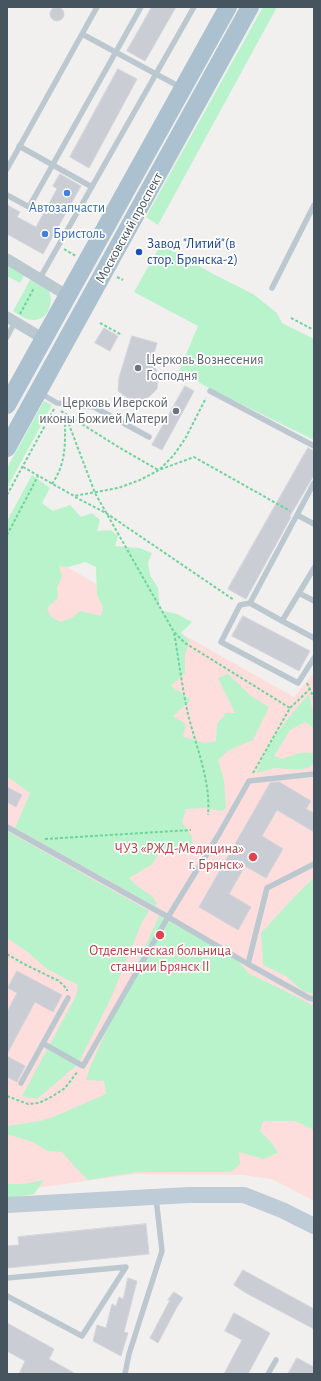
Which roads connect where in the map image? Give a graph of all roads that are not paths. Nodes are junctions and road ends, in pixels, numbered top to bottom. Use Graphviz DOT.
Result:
graph roads {
  1 [pos="97,7"];
  2 [pos="141,7"];
  3 [pos="194,7"];
  4 [pos="228,7"];
  5 [pos="250,7"];
  6 [pos="82,34"];
  7 [pos="116,52"];
  8 [pos="156,74"];
  9 [pos="182,88"];
  10 [pos="19,146"];
  11 [pos="53,165"];
  12 [pos="7,169"];
  13 [pos="92,186"];
  14 [pos="7,195"];
  15 [pos="314,205"];
  16 [pos="7,259"];
  17 [pos="40,278"];
  18 [pos="272,288"];
  19 [pos="68,296"];
  20 [pos="86,305"];
  21 [pos="11,319"];
  22 [pos="7,337"];
  23 [pos="44,339"];
  24 [pos="62,348"];
  25 [pos="210,391"];
  26 [pos="38,392"];
  27 [pos="7,405"];
  28 [pos="149,437"];
  29 [pos="314,446"];
  30 [pos="7,448"];
  31 [pos="314,483"];
  32 [pos="297,515"];
  33 [pos="314,524"];
  34 [pos="314,568"];
  35 [pos="299,593"];
  36 [pos="314,601"];
  37 [pos="250,603"];
  38 [pos="282,621"];
  39 [pos="314,638"];
  40 [pos="314,658"];
  41 [pos="314,774"];
  42 [pos="7,827"];
  43 [pos="314,864"];
  44 [pos="168,917"];
  45 [pos="248,964"];
  46 [pos="68,998"];
  47 [pos="314,999"];
  48 [pos="44,1044"];
  49 [pos="21,1084"];
  50 [pos="156,1197"];
  51 [pos="7,1205"];
  52 [pos="314,1226"];
  53 [pos="7,1278"];
  54 [pos="7,1296"];
  55 [pos="276,1360"];
  56 [pos="125,1374"];
  57 [pos="268,1374"];
  1 -- 6 [label="lane"];
  2 -- 7 [label="lane"];
  3 -- 8 [label="lane"];
  4 -- 9 [label="main road, Московский проспект"];
  5 -- 20 [label="main road, Московский проспект"];
  6 -- 7 [label="lane"];
  6 -- 10 [label="lane"];
  7 -- 8 [label="lane"];
  7 -- 11 [label="lane"];
  8 -- 9 [label="lane"];
  8 -- 13 [label="lane"];
  9 -- 19 [label="main road, Московский проспект"];
  10 -- 11 [label="lane"];
  10 -- 12 [label="lane"];
  11 -- 13 [label="lane"];
  11 -- 14 [label="lane"];
  13 -- 17 [label="lane"];
  15 -- 18 [label="lane"];
  16 -- 17 [label="street"];
  17 -- 19 [label="street"];
  19 -- 20 [label="main road"];
  19 -- 23 [label="main road, Московский проспект"];
  20 -- 24 [label="main road, Московский проспект"];
  21 -- 22 [label="lane"];
  21 -- 23 [label="street"];
  23 -- 24 [label="main road"];
  23 -- 27 [label="main road, Московский проспект"];
  24 -- 26 [label="main road, Московский проспект"];
  25 -- 29 [label="lane"];
  26 -- 28 [label="lane"];
  26 -- 30 [label="main road, Московский проспект"];
  31 -- 32 [label="lane"];
  32 -- 33 [label="lane"];
  32 -- 37 [label="lane"];
  34 -- 35 [label="lane"];
  35 -- 36 [label="lane"];
  35 -- 38 [label="lane"];
  37 -- 38 [label="lane"];
  37 -- 40 [label="lane"];
  38 -- 39 [label="lane"];
  41 -- 44 [label="lane"];
  42 -- 44 [label="lane"];
  43 -- 45 [label="lane"];
  44 -- 45 [label="lane"];
  44 -- 48 [label="lane"];
  45 -- 47 [label="lane"];
  46 -- 48 [label="lane"];
  48 -- 49 [label="lane"];
  50 -- 51 [label="street"];
  50 -- 52 [label="street"];
  50 -- 56 [label="lane"];
  53 -- 54 [label="lane"];
  55 -- 57 [label="lane"];
}
